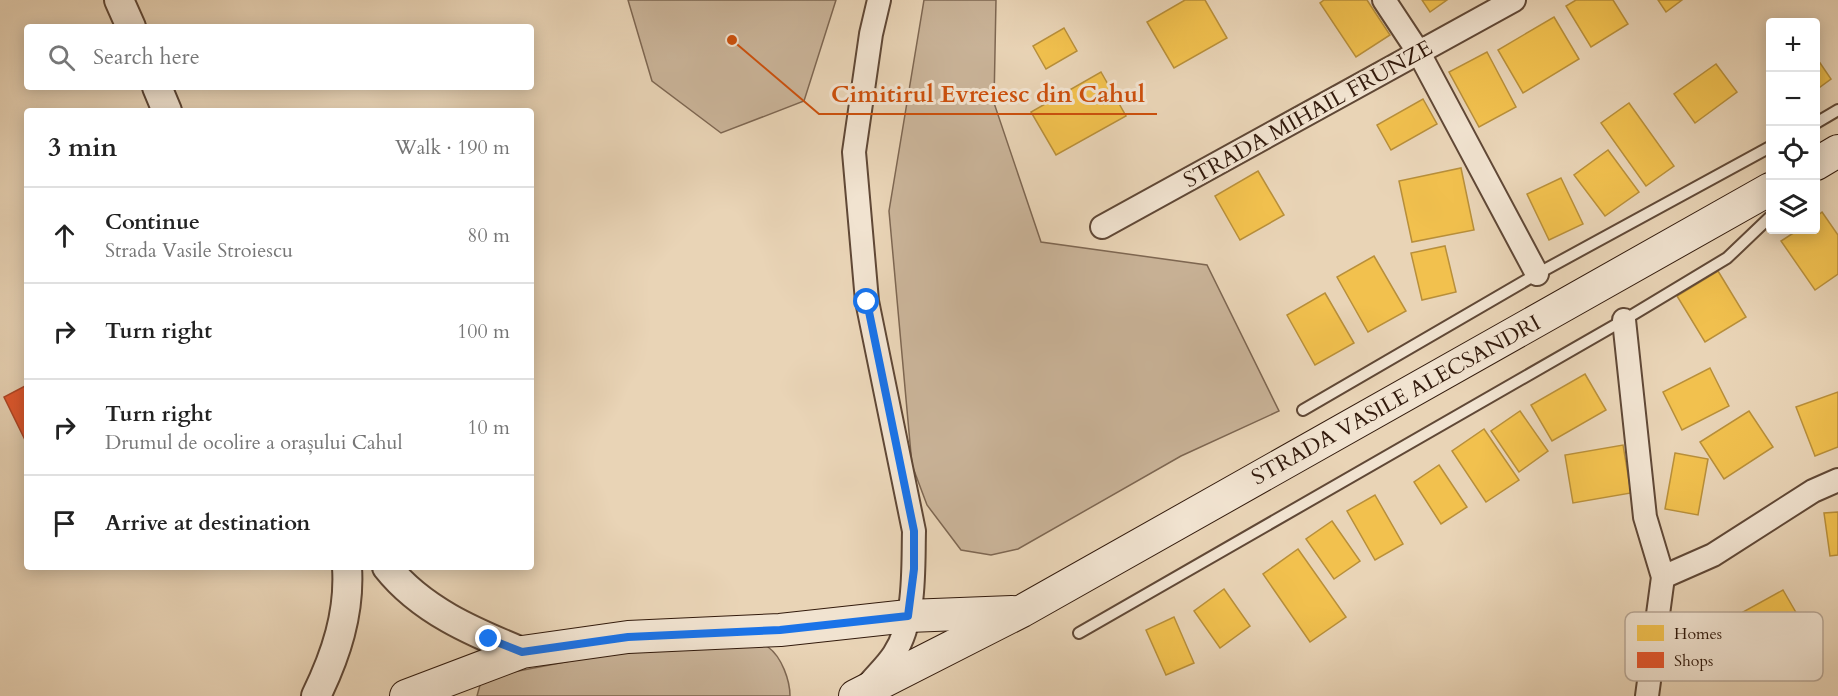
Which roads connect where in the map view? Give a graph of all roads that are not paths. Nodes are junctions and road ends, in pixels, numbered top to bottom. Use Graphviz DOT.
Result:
graph roads {
  1 [pos="119,0"];
  2 [pos="879,0"];
  3 [pos="1384,0"];
  4 [pos="1514,0"];
  5 [pos="130,24"];
  6 [pos="1419,53"];
  7 [pos="158,90"];
  8 [pos="166,108"];
  9 [pos="1838,110"];
  10 [pos="1820,120"];
  11 [pos="1766,149"];
  12 [pos="1838,153"];
  13 [pos="1820,162"];
  14 [pos="1820,171"];
  15 [pos="1766,191"];
  16 [pos="1766,222"];
  17 [pos="1102,227"];
  18 [pos="1537,274"];
  19 [pos="1624,320"];
  20 [pos="1303,410"];
  21 [pos="1838,480"];
  22 [pos="347,570"];
  23 [pos="390,570"];
  24 [pos="1663,577"];
  25 [pos="1022,612"];
  26 [pos="1658,612"];
  27 [pos="908,616"];
  28 [pos="1079,633"];
  29 [pos="522,652"];
  30 [pos="1649,681"];
  31 [pos="857,695"];
  32 [pos="316,696"];
  33 [pos="406,696"];
  34 [pos="1647,696"];
  1 -- 5 [label="street"];
  2 -- 27 [label="street"];
  3 -- 6 [label="street"];
  4 -- 6 [label="street, STRADA MIHAIL FRUNZE"];
  6 -- 17 [label="street, STRADA MIHAIL FRUNZE"];
  6 -- 18 [label="street"];
  7 -- 8 [label="street"];
  9 -- 10 [label="lane"];
  11 -- 18 [label="lane"];
  12 -- 13 [label="main road"];
  12 -- 14 [label="lane"];
  15 -- 25 [label="main road, STRADA VASILE ALECSANDRI"];
  16 -- 19 [label="lane"];
  18 -- 20 [label="lane"];
  19 -- 24 [label="street"];
  19 -- 28 [label="lane"];
  21 -- 24 [label="street"];
  22 -- 32 [label="street"];
  23 -- 29 [label="street"];
  24 -- 26 [label="street"];
  25 -- 27 [label="main road"];
  25 -- 31 [label="main road, STRADA VASILE ALECSANDRI"];
  27 -- 29 [label="main road"];
  27 -- 31 [label="street"];
  29 -- 33 [label="main road"];
  30 -- 34 [label="street"];
}
